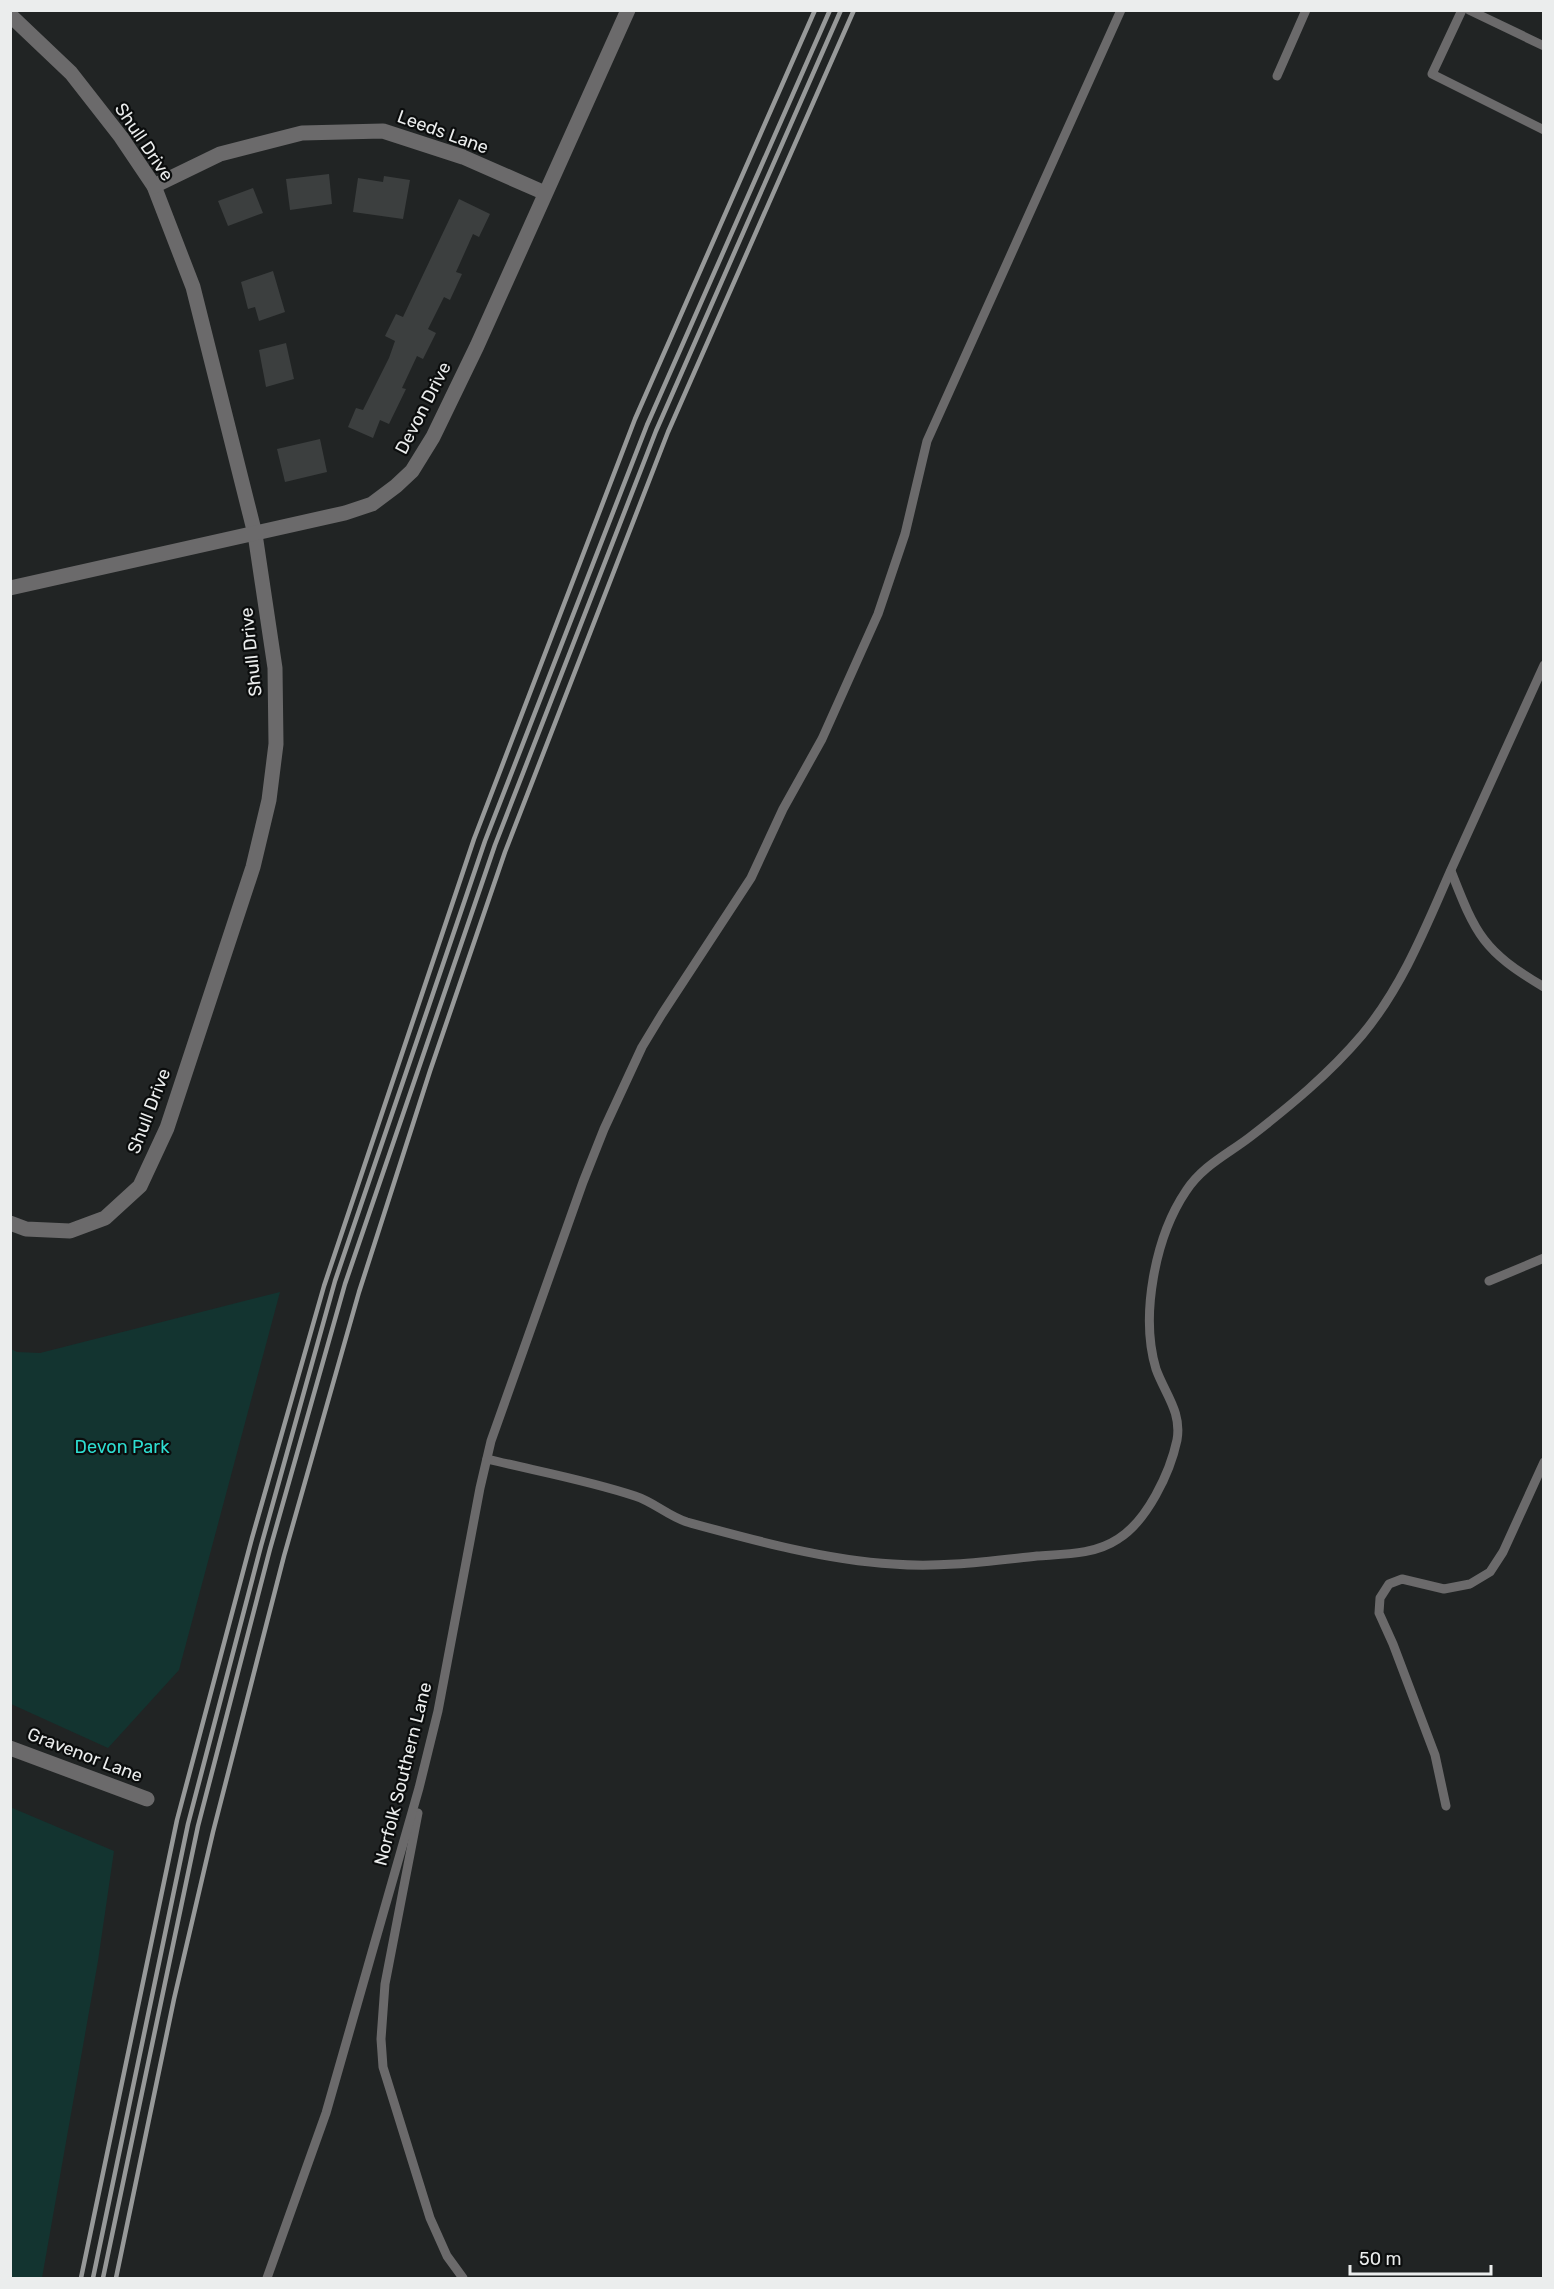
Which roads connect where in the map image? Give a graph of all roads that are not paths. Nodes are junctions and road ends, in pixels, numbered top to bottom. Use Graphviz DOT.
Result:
graph roads {
  1 [pos="628,10"];
  2 [pos="1121,10"];
  3 [pos="1306,10"];
  4 [pos="1462,10"];
  5 [pos="1469,10"];
  6 [pos="10,15"];
  7 [pos="1544,46"];
  8 [pos="1277,76"];
  9 [pos="1544,130"];
  10 [pos="154,186"];
  11 [pos="545,193"];
  12 [pos="255,534"];
  13 [pos="10,588"];
  14 [pos="1544,664"];
  15 [pos="1451,871"];
  16 [pos="1544,987"];
  17 [pos="10,1223"];
  18 [pos="1544,1258"];
  19 [pos="1489,1281"];
  20 [pos="487,1459"];
  21 [pos="1544,1462"];
  22 [pos="438,1711"];
  23 [pos="10,1748"];
  24 [pos="147,1799"];
  25 [pos="1446,1806"];
  26 [pos="267,2278"];
  27 [pos="463,2278"];
  1 -- 11 [label="street, Devon Drive"];
  2 -- 20 [label="lane, Norfolk Southern Lane"];
  3 -- 8 [label="lane"];
  4 -- 9 [label="lane"];
  5 -- 7 [label="lane"];
  6 -- 10 [label="street, Shull Drive"];
  10 -- 11 [label="street, Leeds Lane"];
  10 -- 12 [label="street, Shull Drive"];
  11 -- 12 [label="street, Devon Drive"];
  12 -- 13 [label="street, Devon Drive"];
  12 -- 17 [label="street, Shull Drive"];
  14 -- 15 [label="lane"];
  15 -- 16 [label="lane"];
  15 -- 20 [label="lane"];
  18 -- 19 [label="lane"];
  20 -- 22 [label="lane, Norfolk Southern Lane"];
  21 -- 25 [label="lane"];
  22 -- 26 [label="lane, Norfolk Southern Lane"];
  22 -- 27 [label="lane"];
  23 -- 24 [label="street, Gravenor Lane"];
}
